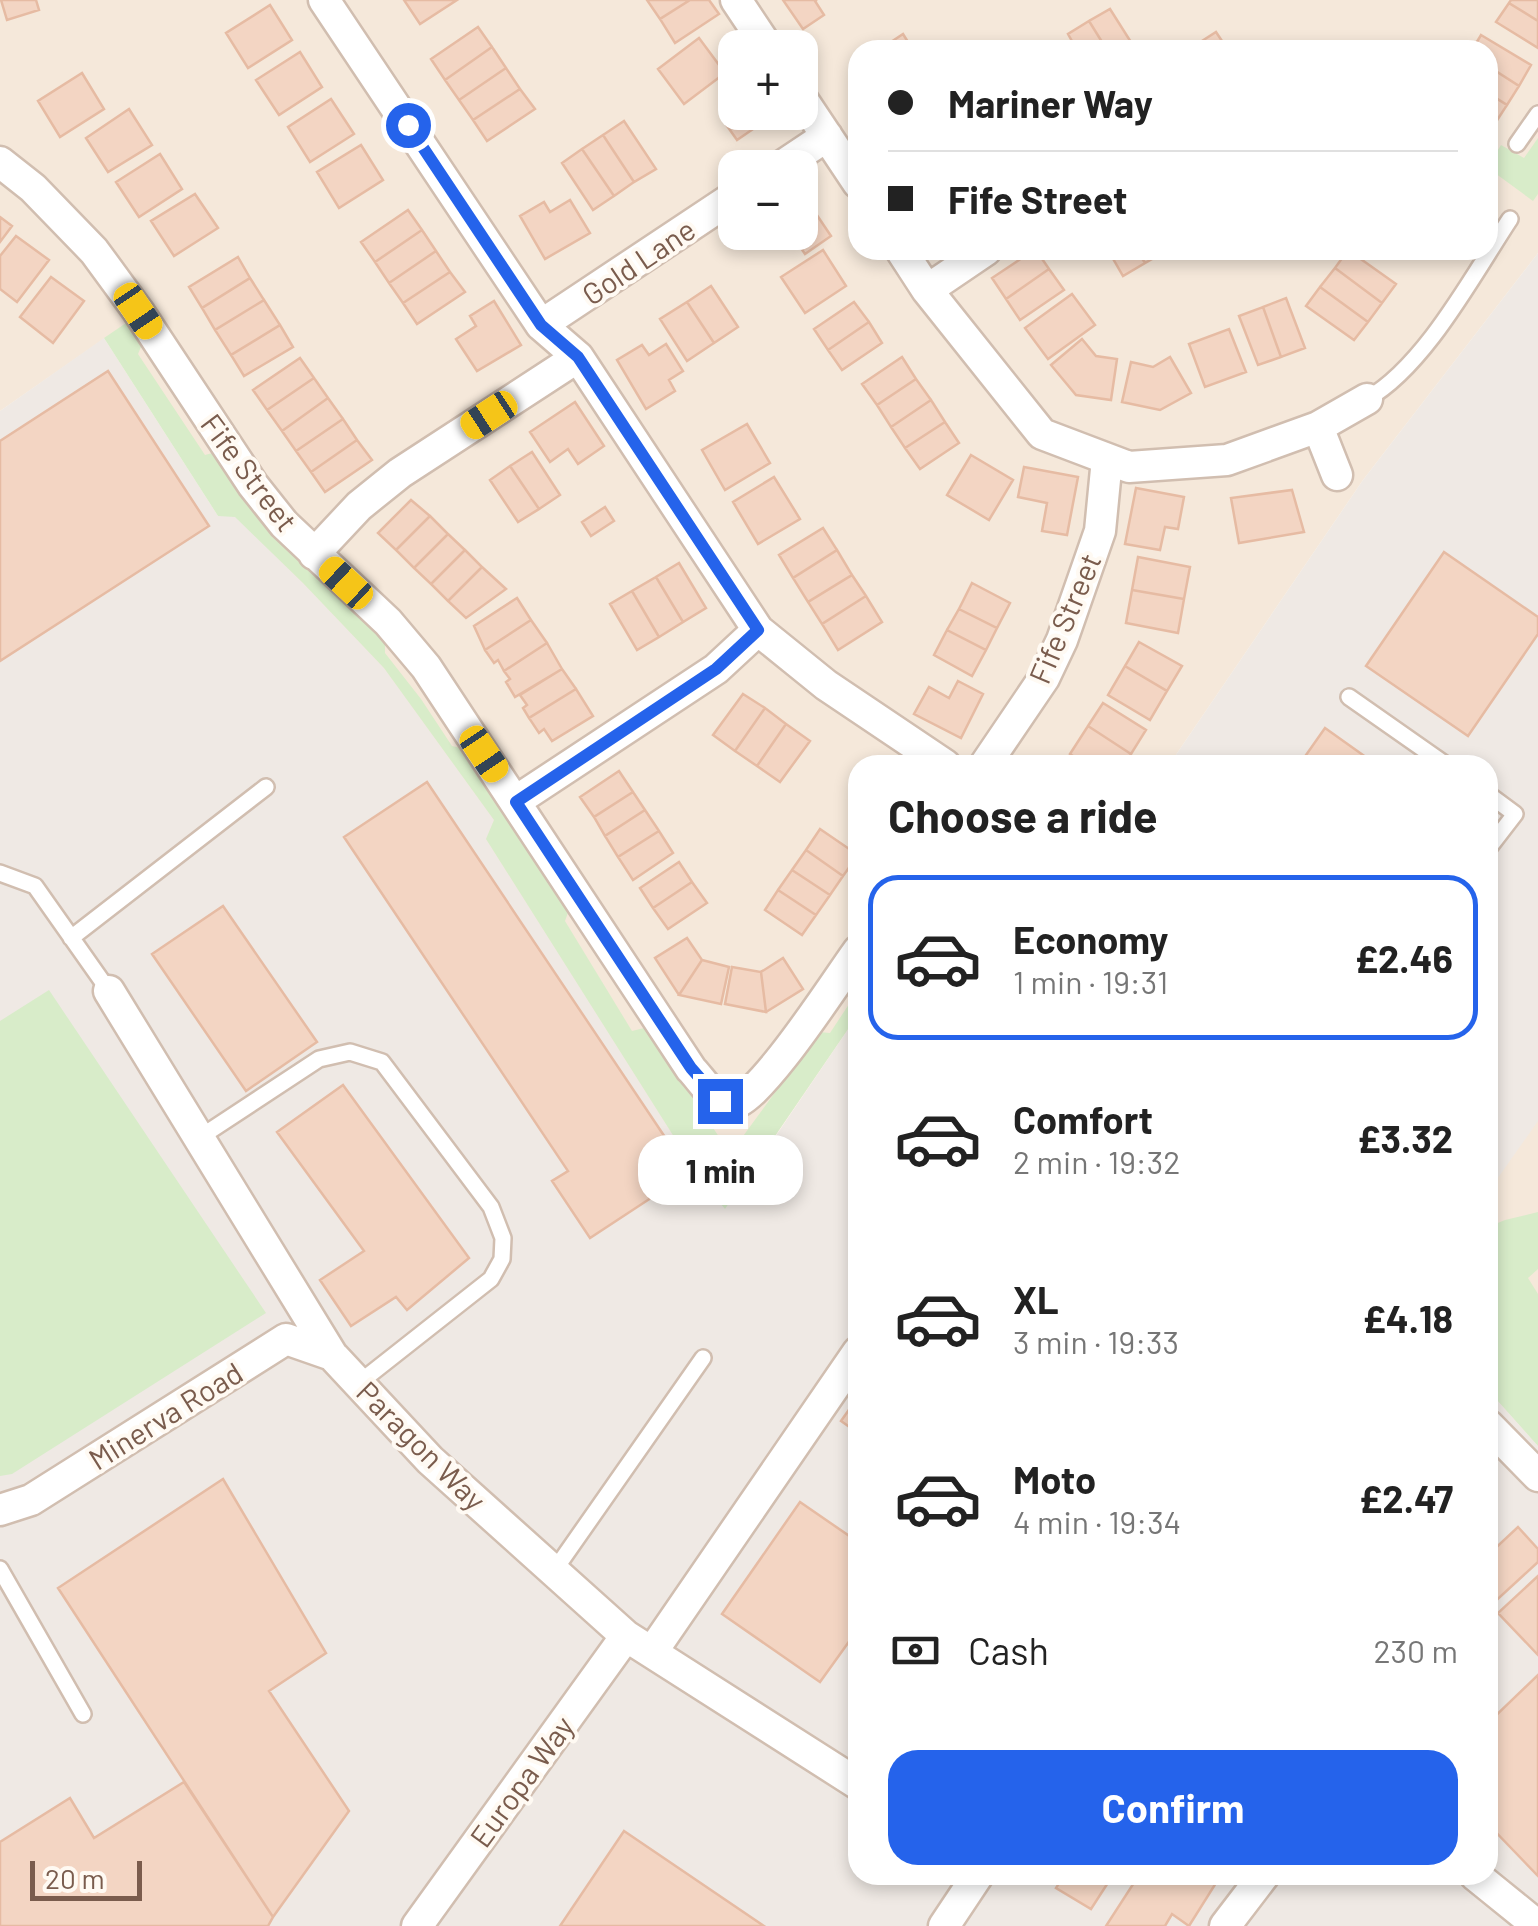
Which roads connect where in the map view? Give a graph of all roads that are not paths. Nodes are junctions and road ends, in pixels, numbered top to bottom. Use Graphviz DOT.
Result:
graph roads {
  1 [pos="324,0"];
  2 [pos="736,0"];
  3 [pos="756,30"];
  4 [pos="1538,114"];
  5 [pos="818,123"];
  6 [pos="827,136"];
  7 [pos="1517,144"];
  8 [pos="806,150"];
  9 [pos="0,162"];
  10 [pos="848,168"];
  11 [pos="718,207"];
  12 [pos="1510,219"];
  13 [pos="1498,238"];
  14 [pos="908,260"];
  15 [pos="971,260"];
  16 [pos="1484,260"];
  17 [pos="927,290"];
  18 [pos="541,325"];
  19 [pos="578,357"];
  20 [pos="1367,399"];
  21 [pos="1318,426"];
  22 [pos="1107,459"];
  23 [pos="1337,476"];
  24 [pos="314,554"];
  25 [pos="758,630"];
  26 [pos="1349,697"];
  27 [pos="930,755"];
  28 [pos="992,755"];
  29 [pos="1432,755"];
  30 [pos="266,786"];
  31 [pos="1498,801"];
  32 [pos="516,802"];
  33 [pos="1498,836"];
  34 [pos="0,873"];
  35 [pos="72,938"];
  36 [pos="848,965"];
  37 [pos="109,991"];
  38 [pos="199,1138"];
  39 [pos="332,1355"];
  40 [pos="703,1358"];
  41 [pos="848,1365"];
  42 [pos="359,1383"];
  43 [pos="1498,1435"];
  44 [pos="1538,1476"];
  45 [pos="0,1510"];
  46 [pos="0,1569"];
  47 [pos="554,1571"];
  48 [pos="639,1644"];
  49 [pos="84,1714"];
  50 [pos="848,1778"];
  51 [pos="971,1885"];
  52 [pos="1256,1885"];
  53 [pos="1487,1885"];
  54 [pos="417,1926"];
  55 [pos="944,1926"];
  56 [pos="1225,1926"];
  57 [pos="1538,1926"];
  1 -- 18 [label="street"];
  2 -- 3 [label="street"];
  4 -- 7 [label="lane"];
  5 -- 6 [label="street"];
  6 -- 8 [label="street"];
  6 -- 10 [label="street"];
  9 -- 24 [label="street, Fife Street"];
  11 -- 18 [label="street, Gold Lane"];
  12 -- 13 [label="lane"];
  14 -- 17 [label="street"];
  15 -- 17 [label="street"];
  16 -- 20 [label="lane"];
  17 -- 22 [label="street"];
  18 -- 19 [label="street"];
  19 -- 24 [label="street"];
  19 -- 25 [label="street"];
  20 -- 21 [label="street"];
  21 -- 22 [label="street"];
  21 -- 23 [label="street"];
  22 -- 28 [label="street, Fife Street"];
  24 -- 32 [label="street, Fife Street"];
  25 -- 27 [label="street"];
  25 -- 32 [label="street"];
  26 -- 29 [label="lane"];
  30 -- 35 [label="lane"];
  31 -- 33 [label="lane"];
  32 -- 36 [label="street, Fife Street"];
  34 -- 35 [label="lane"];
  35 -- 37 [label="lane"];
  37 -- 38 [label="street, Paragon Way"];
  38 -- 39 [label="street, Paragon Way"];
  38 -- 42 [label="lane"];
  39 -- 42 [label="street, Paragon Way"];
  39 -- 45 [label="street, Minerva Road"];
  40 -- 47 [label="lane"];
  41 -- 48 [label="street, Europa Way"];
  42 -- 47 [label="street, Paragon Way"];
  43 -- 44 [label="street"];
  46 -- 49 [label="lane"];
  47 -- 48 [label="street, Paragon Way"];
  48 -- 50 [label="street, Paragon Way"];
  48 -- 54 [label="street, Europa Way"];
  51 -- 55 [label="street"];
  52 -- 56 [label="street"];
  53 -- 57 [label="street"];
}
